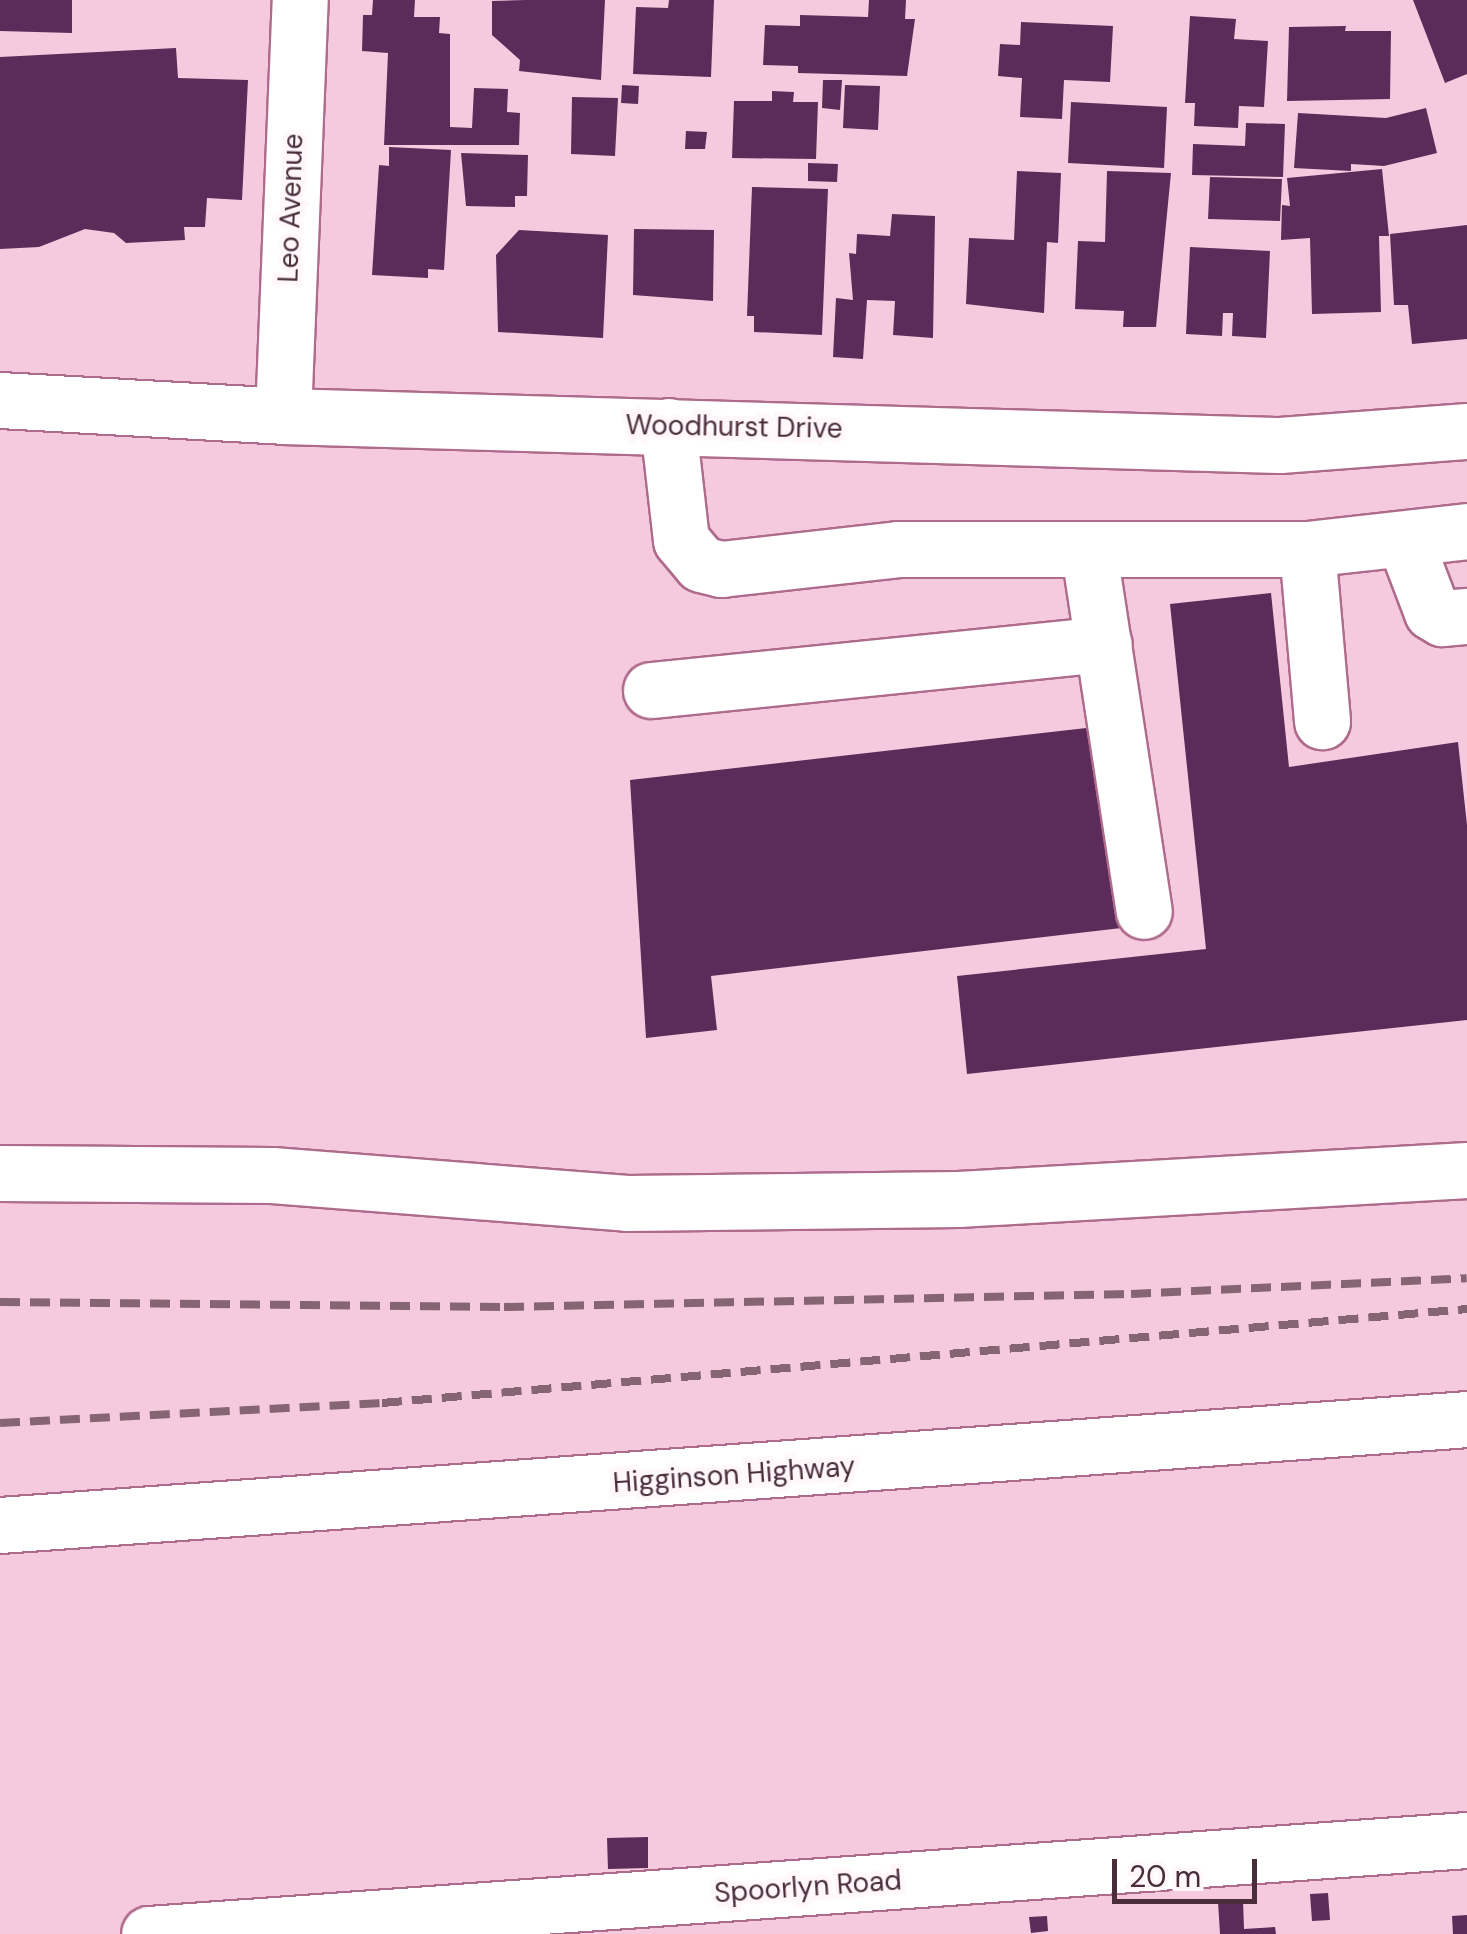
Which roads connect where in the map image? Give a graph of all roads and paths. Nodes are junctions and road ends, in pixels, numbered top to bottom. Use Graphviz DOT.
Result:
graph roads {
  1 [pos="300,0"];
  2 [pos="0,400"];
  3 [pos="283,416"];
  4 [pos="668,426"];
  5 [pos="1467,431"];
  6 [pos="1467,531"];
  7 [pos="1404,540"];
  8 [pos="1307,548"];
  9 [pos="1089,554"];
  10 [pos="1467,616"];
  11 [pos="1104,644"];
  12 [pos="651,690"];
  13 [pos="1322,720"];
  14 [pos="1144,911"];
  15 [pos="0,1143"];
  16 [pos="1467,1170"];
  17 [pos="0,1172"];
  18 [pos="272,1175"];
  19 [pos="1467,1419"];
  20 [pos="0,1525"];
  21 [pos="1467,1840"];
  22 [pos="150,1934"];
  1 -- 3 [label="main road, Leo Avenue"];
  2 -- 3 [label="main road, Woodhurst Drive"];
  3 -- 4 [label="main road, Woodhurst Drive"];
  4 -- 5 [label="main road, Woodhurst Drive"];
  4 -- 9 [label="main road"];
  6 -- 7 [label="main road"];
  7 -- 8 [label="main road"];
  7 -- 10 [label="main road"];
  8 -- 9 [label="main road"];
  8 -- 13 [label="main road"];
  9 -- 11 [label="main road"];
  11 -- 12 [label="main road"];
  11 -- 14 [label="main road"];
  15 -- 18 [label="main road"];
  16 -- 18 [label="main road"];
  17 -- 18 [label="main road"];
  19 -- 20 [label="main road, Higginson Highway"];
  21 -- 22 [label="main road, Spoorlyn Road"];
}
